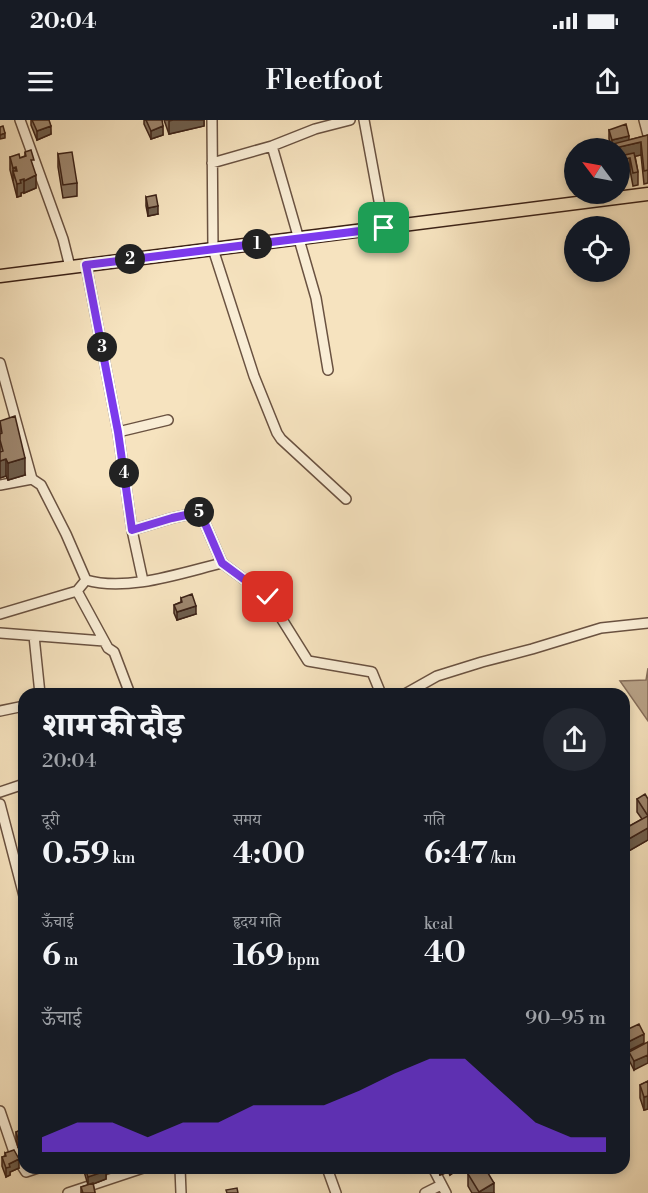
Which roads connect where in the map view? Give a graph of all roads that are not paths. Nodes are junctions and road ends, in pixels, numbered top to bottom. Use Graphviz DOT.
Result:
graph roads {
  1 [pos="20,120"];
  2 [pos="212,120"];
  3 [pos="350,120"];
  4 [pos="364,120"];
  5 [pos="644,120"];
  6 [pos="648,135"];
  7 [pos="272,146"];
  8 [pos="212,163"];
  9 [pos="648,194"];
  10 [pos="384,228"];
  11 [pos="299,238"];
  12 [pos="213,249"];
  13 [pos="86,265"];
  14 [pos="70,267"];
  15 [pos="0,276"];
  16 [pos="0,363"];
  17 [pos="328,370"];
  18 [pos="168,420"];
  19 [pos="118,432"];
  20 [pos="32,479"];
  21 [pos="0,485"];
  22 [pos="346,499"];
  23 [pos="132,530"];
  24 [pos="222,563"];
  25 [pos="86,580"];
  26 [pos="144,581"];
  27 [pos="76,591"];
  28 [pos="0,614"];
  29 [pos="648,623"];
  30 [pos="0,633"];
  31 [pos="34,636"];
  32 [pos="104,642"];
  33 [pos="39,688"];
  34 [pos="128,688"];
  35 [pos="379,688"];
  36 [pos="416,688"];
  37 [pos="18,707"];
  38 [pos="0,711"];
  39 [pos="18,786"];
  40 [pos="0,792"];
  41 [pos="0,804"];
  42 [pos="18,863"];
  43 [pos="0,1112"];
  44 [pos="18,1164"];
  45 [pos="124,1174"];
  46 [pos="180,1174"];
  47 [pos="329,1174"];
  48 [pos="436,1174"];
  49 [pos="444,1189"];
  50 [pos="68,1193"];
  51 [pos="181,1193"];
  52 [pos="336,1193"];
  53 [pos="425,1193"];
  1 -- 14 [label="street"];
  2 -- 8 [label="street"];
  3 -- 7 [label="street"];
  4 -- 10 [label="street"];
  5 -- 6 [label="street"];
  7 -- 8 [label="street"];
  7 -- 11 [label="street"];
  8 -- 12 [label="street"];
  9 -- 10 [label="main road"];
  10 -- 11 [label="main road"];
  11 -- 12 [label="main road"];
  11 -- 17 [label="street"];
  12 -- 13 [label="main road"];
  12 -- 22 [label="street"];
  13 -- 14 [label="main road"];
  13 -- 19 [label="street"];
  14 -- 15 [label="main road"];
  16 -- 20 [label="street"];
  18 -- 19 [label="street"];
  19 -- 23 [label="street"];
  20 -- 21 [label="street"];
  20 -- 25 [label="street"];
  23 -- 24 [label="street"];
  23 -- 26 [label="street"];
  24 -- 26 [label="street"];
  24 -- 35 [label="street"];
  25 -- 26 [label="street"];
  25 -- 27 [label="street"];
  27 -- 28 [label="street"];
  27 -- 32 [label="street"];
  29 -- 36 [label="street"];
  30 -- 31 [label="street"];
  31 -- 32 [label="street"];
  31 -- 33 [label="street"];
  32 -- 34 [label="street"];
  37 -- 38 [label="street"];
  39 -- 40 [label="street"];
  41 -- 42 [label="street"];
  43 -- 44 [label="street"];
  45 -- 50 [label="street"];
  46 -- 51 [label="street"];
  47 -- 52 [label="street"];
  48 -- 49 [label="street"];
  49 -- 53 [label="street"];
}
